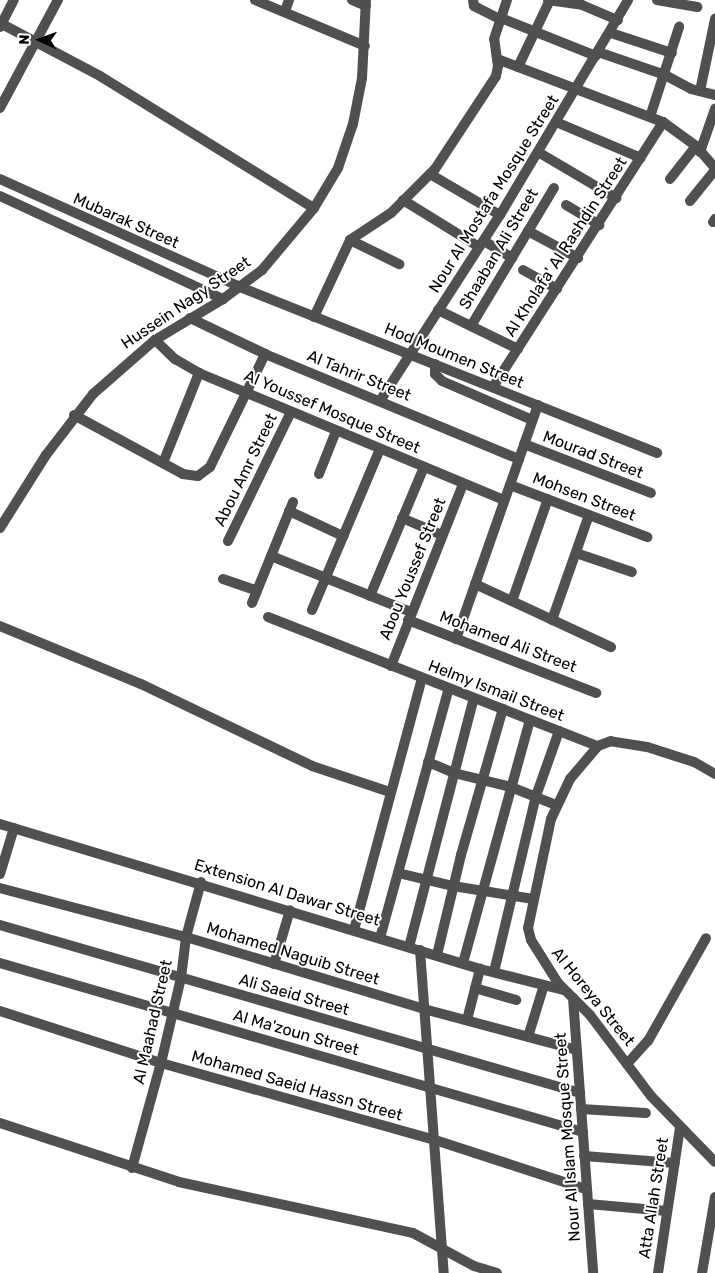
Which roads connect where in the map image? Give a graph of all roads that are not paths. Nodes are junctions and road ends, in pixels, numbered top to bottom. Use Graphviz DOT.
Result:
graph roads {
  1 [pos="14,0"];
  2 [pos="58,0"];
  3 [pos="255,0"];
  4 [pos="289,0"];
  5 [pos="352,0"];
  6 [pos="473,0"];
  7 [pos="507,0"];
  8 [pos="549,0"];
  9 [pos="628,0"];
  10 [pos="657,0"];
  11 [pos="366,3"];
  12 [pos="690,4"];
  13 [pos="592,5"];
  14 [pos="285,11"];
  15 [pos="500,19"];
  16 [pos="715,19"];
  17 [pos="618,20"];
  18 [pos="1,24"];
  19 [pos="679,27"];
  20 [pos="714,31"];
  21 [pos="535,32"];
  22 [pos="611,32"];
  23 [pos="36,42"];
  24 [pos="365,46"];
  25 [pos="672,53"];
  26 [pos="597,54"];
  27 [pos="497,60"];
  28 [pos="518,67"];
  29 [pos="665,75"];
  30 [pos="577,88"];
  31 [pos="700,91"];
  32 [pos="715,94"];
  33 [pos="0,108"];
  34 [pos="715,109"];
  35 [pos="650,117"];
  36 [pos="556,122"];
  37 [pos="663,122"];
  38 [pos="698,149"];
  39 [pos="538,152"];
  40 [pos="641,158"];
  41 [pos="715,169"];
  42 [pos="430,174"];
  43 [pos="0,179"];
  44 [pos="670,179"];
  45 [pos="554,188"];
  46 [pos="0,196"];
  47 [pos="616,198"];
  48 [pos="403,200"];
  49 [pos="690,201"];
  50 [pos="566,205"];
  51 [pos="314,208"];
  52 [pos="68,212"];
  53 [pos="500,215"];
  54 [pos="599,225"];
  55 [pos="61,226"];
  56 [pos="528,231"];
  57 [pos="350,240"];
  58 [pos="481,244"];
  59 [pos="512,258"];
  60 [pos="578,258"];
  61 [pos="399,264"];
  62 [pos="523,270"];
  63 [pos="240,287"];
  64 [pos="557,289"];
  65 [pos="223,299"];
  66 [pos="438,310"];
  67 [pos="314,317"];
  68 [pos="190,318"];
  69 [pos="471,326"];
  70 [pos="155,340"];
  71 [pos="518,349"];
  72 [pos="265,354"];
  73 [pos="410,354"];
  74 [pos="434,364"];
  75 [pos="199,373"];
  76 [pos="493,387"];
  77 [pos="246,393"];
  78 [pos="380,401"];
  79 [pos="538,405"];
  80 [pos="291,412"];
  81 [pos="74,415"];
  82 [pos="532,420"];
  83 [pos="336,431"];
  84 [pos="524,444"];
  85 [pos="380,449"];
  86 [pos="657,453"];
  87 [pos="519,458"];
  88 [pos="163,463"];
  89 [pos="424,467"];
  90 [pos="319,474"];
  91 [pos="463,484"];
  92 [pos="510,485"];
  93 [pos="651,493"];
  94 [pos="548,499"];
  95 [pos="504,500"];
  96 [pos="589,515"];
  97 [pos="402,518"];
  98 [pos="0,528"];
  99 [pos="442,535"];
  100 [pos="343,536"];
  101 [pos="647,537"];
  102 [pos="228,541"];
  103 [pos="576,553"];
  104 [pos="270,556"];
  105 [pos="632,572"];
  106 [pos="325,578"];
  107 [pos="223,580"];
  108 [pos="475,584"];
  109 [pos="257,591"];
  110 [pos="370,596"];
  111 [pos="512,601"];
  112 [pos="252,603"];
  113 [pos="312,610"];
  114 [pos="410,616"];
  115 [pos="268,617"];
  116 [pos="552,620"];
  117 [pos="0,626"];
  118 [pos="456,639"];
  119 [pos="611,647"];
  120 [pos="391,666"];
  121 [pos="422,678"];
  122 [pos="449,688"];
  123 [pos="596,692"];
  124 [pos="474,698"];
  125 [pos="503,709"];
  126 [pos="530,720"];
  127 [pos="559,731"];
  128 [pos="598,746"];
  129 [pos="428,762"];
  130 [pos="454,773"];
  131 [pos="715,774"];
  132 [pos="482,781"];
  133 [pos="511,787"];
  134 [pos="390,792"];
  135 [pos="536,796"];
  136 [pos="556,805"];
  137 [pos="0,824"];
  138 [pos="14,828"];
  139 [pos="398,873"];
  140 [pos="0,874"];
  141 [pos="426,880"];
  142 [pos="201,882"];
  143 [pos="453,886"];
  144 [pos="0,888"];
  145 [pos="482,891"];
  146 [pos="512,896"];
  147 [pos="534,899"];
  148 [pos="290,910"];
  149 [pos="0,925"];
  150 [pos="354,930"];
  151 [pos="186,937"];
  152 [pos="380,938"];
  153 [pos="706,938"];
  154 [pos="409,946"];
  155 [pos="420,950"];
  156 [pos="437,955"];
  157 [pos="0,963"];
  158 [pos="463,963"];
  159 [pos="274,964"];
  160 [pos="480,968"];
  161 [pos="494,972"];
  162 [pos="181,978"];
  163 [pos="544,985"];
  164 [pos="475,988"];
  165 [pos="565,990"];
  166 [pos="573,998"];
  167 [pos="516,1000"];
  168 [pos="424,1009"];
  169 [pos="0,1011"];
  170 [pos="173,1013"];
  171 [pos="467,1020"];
  172 [pos="528,1037"];
  173 [pos="427,1049"];
  174 [pos="577,1050"];
  175 [pos="161,1063"];
  176 [pos="627,1064"];
  177 [pos="430,1087"];
  178 [pos="580,1094"];
  179 [pos="581,1109"];
  180 [pos="646,1113"];
  181 [pos="0,1123"];
  182 [pos="680,1128"];
  183 [pos="583,1132"];
  184 [pos="435,1140"];
  185 [pos="584,1156"];
  186 [pos="715,1162"];
  187 [pos="675,1163"];
  188 [pos="132,1168"];
  189 [pos="586,1189"];
  190 [pos="715,1197"];
  191 [pos="588,1204"];
  192 [pos="668,1211"];
  193 [pos="444,1247"];
  194 [pos="444,1273"];
  195 [pos="497,1273"];
  196 [pos="593,1273"];
  197 [pos="658,1273"];
  198 [pos="702,1273"];
  1 -- 18 [label="street"];
  2 -- 23 [label="street"];
  3 -- 14 [label="street"];
  4 -- 14 [label="street"];
  5 -- 11 [label="street"];
  6 -- 15 [label="street"];
  7 -- 15 [label="street"];
  8 -- 13 [label="street"];
  8 -- 21 [label="street"];
  9 -- 17 [label="street, Nour Al Mostafa Mosque Street"];
  10 -- 12 [label="street"];
  11 -- 24 [label="street, Hussein Nagy Street"];
  13 -- 17 [label="street"];
  14 -- 24 [label="street"];
  15 -- 21 [label="street"];
  15 -- 27 [label="street"];
  16 -- 20 [label="street"];
  17 -- 22 [label="street, Nour Al Mostafa Mosque Street"];
  18 -- 23 [label="street"];
  19 -- 25 [label="street"];
  20 -- 31 [label="street"];
  21 -- 26 [label="street"];
  21 -- 28 [label="street"];
  22 -- 25 [label="street"];
  22 -- 26 [label="street, Nour Al Mostafa Mosque Street"];
  23 -- 33 [label="street"];
  23 -- 51 [label="street"];
  24 -- 51 [label="street, Hussein Nagy Street"];
  25 -- 29 [label="street"];
  26 -- 29 [label="street"];
  26 -- 30 [label="street, Nour Al Mostafa Mosque Street"];
  27 -- 28 [label="street"];
  27 -- 42 [label="street"];
  28 -- 30 [label="street"];
  29 -- 31 [label="street"];
  29 -- 35 [label="street"];
  30 -- 35 [label="street"];
  30 -- 36 [label="street, Nour Al Mostafa Mosque Street"];
  31 -- 32 [label="street"];
  34 -- 38 [label="street"];
  35 -- 37 [label="street"];
  36 -- 39 [label="street, Nour Al Mostafa Mosque Street"];
  36 -- 40 [label="street"];
  37 -- 38 [label="street"];
  37 -- 40 [label="street, Al Kholafa' Al Rashdin Street"];
  38 -- 41 [label="street"];
  38 -- 44 [label="street"];
  39 -- 47 [label="street"];
  39 -- 53 [label="street, Nour Al Mostafa Mosque Street"];
  40 -- 47 [label="street, Al Kholafa' Al Rashdin Street"];
  41 -- 49 [label="street"];
  42 -- 48 [label="street"];
  42 -- 53 [label="street"];
  43 -- 52 [label="street, Mubarak Street"];
  45 -- 56 [label="street, Shaaban Ali Street"];
  46 -- 55 [label="street, Mubarak Street"];
  47 -- 54 [label="street, Al Kholafa' Al Rashdin Street"];
  48 -- 57 [label="street"];
  48 -- 58 [label="street"];
  50 -- 54 [label="street"];
  51 -- 63 [label="street, Hussein Nagy Street"];
  52 -- 55 [label="street"];
  52 -- 63 [label="street, Mubarak Street"];
  53 -- 58 [label="street, Nour Al Mostafa Mosque Street"];
  54 -- 60 [label="street, Al Kholafa' Al Rashdin Street"];
  55 -- 65 [label="street, Mubarak Street"];
  56 -- 59 [label="street, Shaaban Ali Street"];
  56 -- 60 [label="street"];
  57 -- 61 [label="street"];
  57 -- 67 [label="street"];
  58 -- 59 [label="street"];
  58 -- 66 [label="street, Nour Al Mostafa Mosque Street"];
  59 -- 69 [label="street, Shaaban Ali Street"];
  60 -- 64 [label="street, Al Kholafa' Al Rashdin Street"];
  62 -- 64 [label="street"];
  63 -- 65 [label="street, Hussein Nagy Street"];
  63 -- 67 [label="street, Hod Moumen Street"];
  64 -- 71 [label="street, Al Kholafa' Al Rashdin Street"];
  65 -- 68 [label="street, Hussein Nagy Street"];
  66 -- 69 [label="street"];
  66 -- 73 [label="street, Nour Al Mostafa Mosque Street"];
  67 -- 73 [label="street, Hod Moumen Street"];
  68 -- 70 [label="street, Hussein Nagy Street"];
  68 -- 72 [label="street, Al Tahrir Street"];
  69 -- 71 [label="street"];
  70 -- 75 [label="street, Al Youssef Mosque Street"];
  70 -- 81 [label="street, Hussein Nagy Street"];
  71 -- 76 [label="street, Al Kholafa' Al Rashdin Street"];
  72 -- 77 [label="street"];
  72 -- 78 [label="street, Al Tahrir Street"];
  73 -- 74 [label="street, Hod Moumen Street"];
  73 -- 78 [label="street, Nour Al Mostafa Mosque Street"];
  74 -- 76 [label="street, Hod Moumen Street"];
  74 -- 82 [label="street"];
  75 -- 77 [label="street, Al Youssef Mosque Street"];
  75 -- 88 [label="street"];
  76 -- 79 [label="street, Hod Moumen Street"];
  77 -- 80 [label="street, Al Youssef Mosque Street"];
  77 -- 88 [label="street"];
  78 -- 87 [label="street, Al Tahrir Street"];
  79 -- 82 [label="street"];
  79 -- 86 [label="street, Hod Moumen Street"];
  80 -- 83 [label="street, Al Youssef Mosque Street"];
  80 -- 102 [label="street, Abou Amr Street"];
  81 -- 88 [label="street"];
  81 -- 98 [label="street, Hussein Nagy Street"];
  82 -- 84 [label="street"];
  83 -- 85 [label="street, Al Youssef Mosque Street"];
  83 -- 90 [label="street"];
  84 -- 87 [label="street"];
  84 -- 93 [label="street, Mourad Street"];
  85 -- 89 [label="street, Al Youssef Mosque Street"];
  85 -- 100 [label="street"];
  87 -- 92 [label="street"];
  89 -- 91 [label="street, Al Youssef Mosque Street"];
  89 -- 97 [label="street"];
  91 -- 95 [label="street, Al Youssef Mosque Street"];
  91 -- 99 [label="street, Abou Youssef Street"];
  92 -- 94 [label="street, Mohsen Street"];
  92 -- 95 [label="street"];
  94 -- 96 [label="street, Mohsen Street"];
  94 -- 111 [label="street"];
  95 -- 108 [label="street"];
  96 -- 101 [label="street, Mohsen Street"];
  96 -- 103 [label="street"];
  97 -- 99 [label="street"];
  97 -- 110 [label="street"];
  99 -- 114 [label="street, Abou Youssef Street"];
  100 -- 104 [label="street"];
  100 -- 106 [label="street"];
  103 -- 105 [label="street"];
  103 -- 116 [label="street"];
  104 -- 106 [label="street, Mohamed Ali Street"];
  104 -- 109 [label="street"];
  106 -- 110 [label="street, Mohamed Ali Street"];
  106 -- 113 [label="street"];
  107 -- 109 [label="street"];
  108 -- 111 [label="street"];
  108 -- 118 [label="street"];
  109 -- 112 [label="street"];
  110 -- 114 [label="street, Mohamed Ali Street"];
  111 -- 116 [label="street"];
  114 -- 118 [label="street, Mohamed Ali Street"];
  114 -- 120 [label="street, Abou Youssef Street"];
  115 -- 120 [label="street, Helmy Ismail Street"];
  116 -- 119 [label="street"];
  117 -- 134 [label="street"];
  118 -- 123 [label="street, Mohamed Ali Street"];
  120 -- 121 [label="street, Helmy Ismail Street"];
  121 -- 122 [label="street, Helmy Ismail Street"];
  121 -- 134 [label="street"];
  122 -- 124 [label="street, Helmy Ismail Street"];
  122 -- 129 [label="street"];
  124 -- 125 [label="street, Helmy Ismail Street"];
  124 -- 130 [label="street"];
  125 -- 126 [label="street, Helmy Ismail Street"];
  125 -- 132 [label="street"];
  126 -- 127 [label="street, Helmy Ismail Street"];
  126 -- 133 [label="street"];
  127 -- 128 [label="street, Helmy Ismail Street"];
  127 -- 135 [label="street"];
  128 -- 131 [label="street, Helmy Ismail Street"];
  128 -- 136 [label="street, Al Horeya Street"];
  129 -- 130 [label="street"];
  129 -- 139 [label="street"];
  130 -- 132 [label="street"];
  130 -- 141 [label="street"];
  132 -- 133 [label="street"];
  132 -- 143 [label="street"];
  133 -- 135 [label="street"];
  133 -- 145 [label="street"];
  134 -- 150 [label="street"];
  135 -- 136 [label="street"];
  135 -- 146 [label="street"];
  136 -- 147 [label="street, Al Horeya Street"];
  137 -- 138 [label="street, Extension Al Dawar Street"];
  138 -- 140 [label="street"];
  138 -- 142 [label="street, Extension Al Dawar Street"];
  139 -- 141 [label="street"];
  139 -- 152 [label="street"];
  141 -- 143 [label="street"];
  141 -- 154 [label="street"];
  142 -- 148 [label="street, Extension Al Dawar Street"];
  142 -- 151 [label="street, Al Maahad Street"];
  143 -- 145 [label="street"];
  143 -- 156 [label="street"];
  144 -- 151 [label="street, Mohamed Naguib Street"];
  145 -- 146 [label="street"];
  145 -- 158 [label="street"];
  146 -- 147 [label="street"];
  146 -- 161 [label="street"];
  147 -- 165 [label="street, Al Horeya Street"];
  148 -- 150 [label="street, Extension Al Dawar Street"];
  148 -- 159 [label="street"];
  149 -- 162 [label="street, Ali Saeid Street"];
  150 -- 152 [label="street, Extension Al Dawar Street"];
  151 -- 159 [label="street, Mohamed Naguib Street"];
  151 -- 162 [label="street, Al Maahad Street"];
  152 -- 154 [label="street, Extension Al Dawar Street"];
  153 -- 176 [label="street"];
  154 -- 155 [label="street, Extension Al Dawar Street"];
  155 -- 156 [label="street, Extension Al Dawar Street"];
  155 -- 168 [label="street"];
  156 -- 158 [label="street, Extension Al Dawar Street"];
  157 -- 170 [label="street, Al Ma'zoun Street"];
  158 -- 160 [label="street, Extension Al Dawar Street"];
  159 -- 168 [label="street, Mohamed Naguib Street"];
  160 -- 161 [label="street, Extension Al Dawar Street"];
  160 -- 164 [label="street"];
  161 -- 163 [label="street, Extension Al Dawar Street"];
  162 -- 170 [label="street, Al Maahad Street"];
  162 -- 173 [label="street, Ali Saeid Street"];
  163 -- 165 [label="street, Extension Al Dawar Street"];
  163 -- 172 [label="street"];
  164 -- 167 [label="street"];
  164 -- 171 [label="street"];
  165 -- 166 [label="street, Al Horeya Street"];
  166 -- 174 [label="street, Nour Al Islam Mosque Street"];
  166 -- 176 [label="street, Al Horeya Street"];
  168 -- 171 [label="street, Mohamed Naguib Street"];
  168 -- 173 [label="street"];
  169 -- 175 [label="street, Mohamed Saeid Hassn Street"];
  170 -- 175 [label="street, Al Maahad Street"];
  170 -- 177 [label="street, Al Ma'zoun Street"];
  171 -- 172 [label="street, Mohamed Naguib Street"];
  172 -- 174 [label="street, Mohamed Naguib Street"];
  173 -- 177 [label="street"];
  173 -- 178 [label="street, Ali Saeid Street"];
  174 -- 178 [label="street, Nour Al Islam Mosque Street"];
  175 -- 184 [label="street, Mohamed Saeid Hassn Street"];
  175 -- 188 [label="street, Al Maahad Street"];
  176 -- 182 [label="street, Al Horeya Street"];
  177 -- 183 [label="street, Al Ma'zoun Street"];
  177 -- 184 [label="street"];
  178 -- 179 [label="street, Nour Al Islam Mosque Street"];
  179 -- 180 [label="street"];
  179 -- 183 [label="street, Nour Al Islam Mosque Street"];
  181 -- 188 [label="street"];
  182 -- 186 [label="street, Al Horeya Street"];
  182 -- 187 [label="street, Atta Allah Street"];
  183 -- 185 [label="street, Nour Al Islam Mosque Street"];
  184 -- 189 [label="street, Mohamed Saeid Hassn Street"];
  184 -- 193 [label="street"];
  185 -- 187 [label="street"];
  185 -- 189 [label="street, Nour Al Islam Mosque Street"];
  187 -- 192 [label="street, Atta Allah Street"];
  188 -- 193 [label="street"];
  189 -- 191 [label="street, Nour Al Islam Mosque Street"];
  190 -- 198 [label="street"];
  191 -- 192 [label="street"];
  191 -- 196 [label="street, Nour Al Islam Mosque Street"];
  192 -- 197 [label="street, Atta Allah Street"];
  193 -- 194 [label="street"];
  193 -- 195 [label="street"];
}
